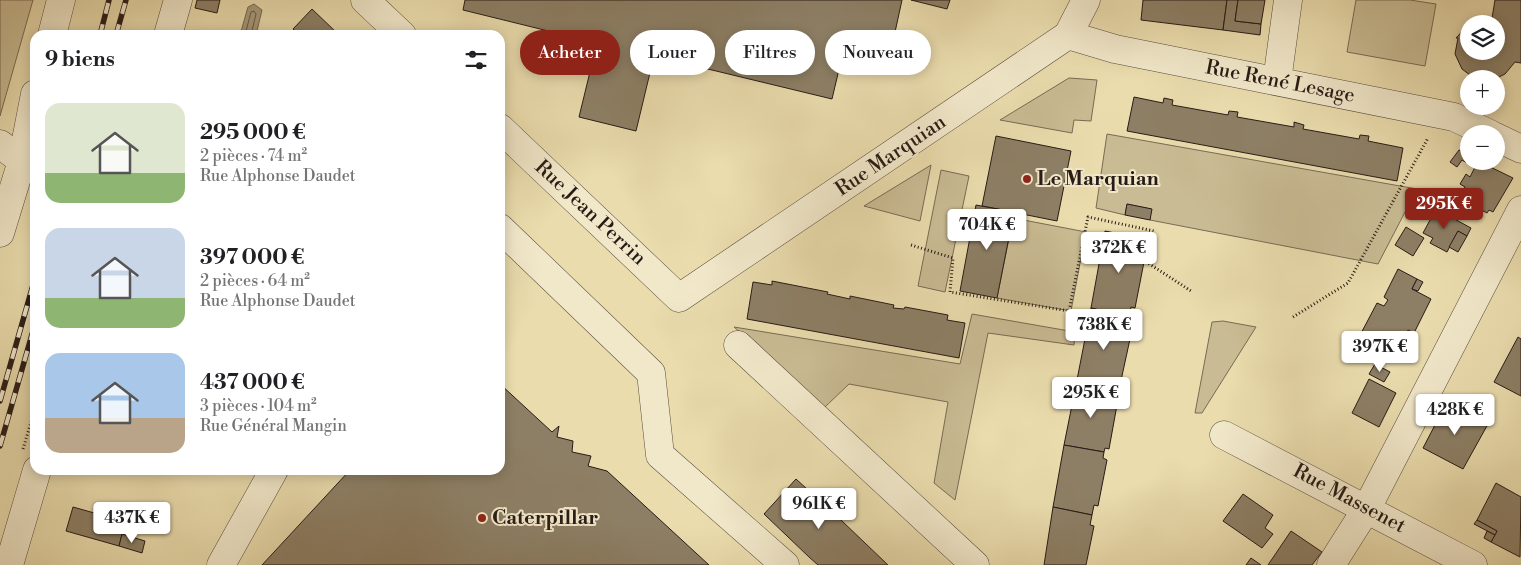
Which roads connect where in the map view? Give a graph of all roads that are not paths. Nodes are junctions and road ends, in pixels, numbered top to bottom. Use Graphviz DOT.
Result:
graph roads {
  1 [pos="61,0"];
  2 [pos="178,0"];
  3 [pos="365,0"];
  4 [pos="1086,0"];
  5 [pos="1288,0"];
  6 [pos="53,30"];
  7 [pos="169,30"];
  8 [pos="397,30"];
  9 [pos="1068,35"];
  10 [pos="1277,81"];
  11 [pos="30,120"];
  12 [pos="1471,125"];
  13 [pos="505,133"];
  14 [pos="1505,141"];
  15 [pos="0,144"];
  16 [pos="1521,148"];
  17 [pos="22,161"];
  18 [pos="1521,210"];
  19 [pos="0,233"];
  20 [pos="505,233"];
  21 [pos="679,298"];
  22 [pos="738,345"];
  23 [pos="1224,435"];
  24 [pos="36,475"];
  25 [pos="271,475"];
  26 [pos="1367,508"];
  27 [pos="9,565"];
  28 [pos="221,565"];
  29 [pos="786,565"];
  30 [pos="975,565"];
  31 [pos="1331,565"];
  32 [pos="1473,565"];
  1 -- 6 [label="street"];
  2 -- 7 [label="street"];
  3 -- 8 [label="street"];
  4 -- 9 [label="street, Rue Marquian"];
  5 -- 10 [label="street"];
  9 -- 10 [label="street, Rue René Lesage"];
  9 -- 21 [label="street, Rue Marquian"];
  10 -- 12 [label="street, Rue René Lesage"];
  11 -- 17 [label="street"];
  13 -- 21 [label="street, Rue Jean Perrin"];
  14 -- 16 [label="street"];
  15 -- 17 [label="street"];
  17 -- 19 [label="street"];
  18 -- 26 [label="street"];
  20 -- 29 [label="street"];
  22 -- 30 [label="street"];
  23 -- 26 [label="street, Rue Massenet"];
  24 -- 27 [label="street"];
  25 -- 28 [label="street"];
  26 -- 31 [label="street"];
  26 -- 32 [label="street, Rue Massenet"];
}
